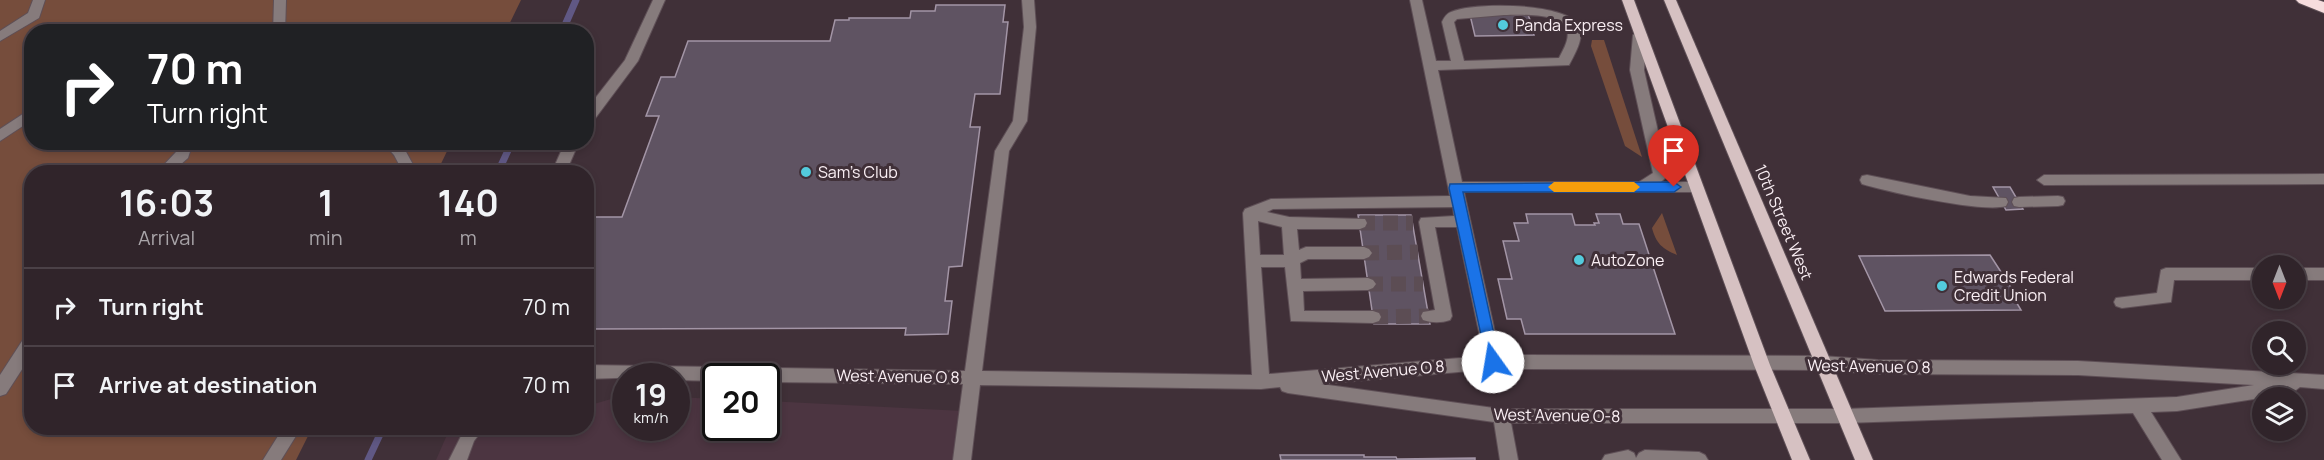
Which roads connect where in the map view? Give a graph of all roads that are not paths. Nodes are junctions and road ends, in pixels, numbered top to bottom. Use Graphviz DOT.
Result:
graph roads {
  1 [pos="39,0"];
  2 [pos="280,0"];
  3 [pos="659,0"];
  4 [pos="1028,0"];
  5 [pos="1416,0"];
  6 [pos="1628,0"];
  7 [pos="1670,0"];
  8 [pos="2304,0"];
  9 [pos="2324,8"];
  10 [pos="279,24"];
  11 [pos="1640,35"];
  12 [pos="0,38"];
  13 [pos="1458,64"];
  14 [pos="1430,66"];
  15 [pos="594,110"];
  16 [pos="24,119"];
  17 [pos="0,136"];
  18 [pos="184,150"];
  19 [pos="397,150"];
  20 [pos="569,150"];
  21 [pos="171,165"];
  22 [pos="406,165"];
  23 [pos="562,165"];
  24 [pos="2324,178"];
  25 [pos="1867,180"];
  26 [pos="2044,180"];
  27 [pos="1642,187"];
  28 [pos="1696,187"];
  29 [pos="1457,194"];
  30 [pos="2058,201"];
  31 [pos="2001,202"];
  32 [pos="2019,202"];
  33 [pos="1250,213"];
  34 [pos="1462,221"];
  35 [pos="1288,223"];
  36 [pos="1359,223"];
  37 [pos="1364,253"];
  38 [pos="1253,261"];
  39 [pos="1291,261"];
  40 [pos="2252,274"];
  41 [pos="2306,274"];
  42 [pos="2324,274"];
  43 [pos="1368,284"];
  44 [pos="1294,285"];
  45 [pos="2122,302"];
  46 [pos="1429,316"];
  47 [pos="1372,317"];
  48 [pos="24,352"];
  49 [pos="1493,362"];
  50 [pos="1822,363"];
  51 [pos="1762,365"];
  52 [pos="594,372"];
  53 [pos="973,376"];
  54 [pos="1261,382"];
  55 [pos="2324,382"];
  56 [pos="0,389"];
  57 [pos="2137,405"];
  58 [pos="1782,415"];
  59 [pos="1501,416"];
  60 [pos="1845,416"];
  61 [pos="288,435"];
  62 [pos="469,435"];
  63 [pos="1628,459"];
  64 [pos="272,460"];
  65 [pos="458,460"];
  66 [pos="962,460"];
  67 [pos="1509,460"];
  68 [pos="1699,460"];
  69 [pos="1801,460"];
  70 [pos="1864,460"];
  71 [pos="2172,460"];
  1 -- 12 [label="street"];
  2 -- 10 [label="street"];
  3 -- 15 [label="street"];
  4 -- 53 [label="street"];
  5 -- 14 [label="street"];
  6 -- 11 [label="main road"];
  7 -- 50 [label="main road, 10th Street West"];
  8 -- 9 [label="highway"];
  11 -- 27 [label="street"];
  11 -- 28 [label="main road"];
  13 -- 13 [label="street"];
  13 -- 14 [label="street"];
  14 -- 29 [label="street"];
  16 -- 17 [label="street"];
  18 -- 21 [label="street"];
  19 -- 22 [label="street"];
  20 -- 23 [label="street"];
  24 -- 26 [label="street"];
  25 -- 31 [label="street"];
  27 -- 28 [label="street"];
  27 -- 29 [label="street"];
  28 -- 51 [label="main road"];
  29 -- 33 [label="street"];
  29 -- 34 [label="street"];
  30 -- 32 [label="street"];
  33 -- 35 [label="street"];
  33 -- 38 [label="street"];
  34 -- 46 [label="street"];
  34 -- 49 [label="street"];
  35 -- 36 [label="street"];
  35 -- 39 [label="street"];
  37 -- 39 [label="street"];
  38 -- 39 [label="street"];
  38 -- 54 [label="street"];
  39 -- 44 [label="street"];
  40 -- 45 [label="street"];
  41 -- 42 [label="street"];
  43 -- 44 [label="street"];
  44 -- 47 [label="street"];
  48 -- 56 [label="street"];
  49 -- 51 [label="street, West Avenue O 8"];
  49 -- 54 [label="street, West Avenue O 8"];
  50 -- 51 [label="street, West Avenue O 8"];
  50 -- 55 [label="street, West Avenue O 8"];
  50 -- 60 [label="main road, 10th Street West"];
  51 -- 58 [label="main road"];
  52 -- 53 [label="street, West Avenue O 8"];
  53 -- 54 [label="street, West Avenue O 8"];
  53 -- 66 [label="street"];
  54 -- 59 [label="street, West Avenue O-8"];
  55 -- 57 [label="street, West Avenue O 8"];
  57 -- 60 [label="street, West Avenue O 8"];
  57 -- 71 [label="street"];
  58 -- 59 [label="street, West Avenue O-8"];
  58 -- 60 [label="street, West Avenue O 8"];
  58 -- 69 [label="main road"];
  59 -- 67 [label="street"];
  60 -- 70 [label="main road, 10th Street West"];
  61 -- 64 [label="street"];
  62 -- 65 [label="street"];
  63 -- 68 [label="street"];
}
